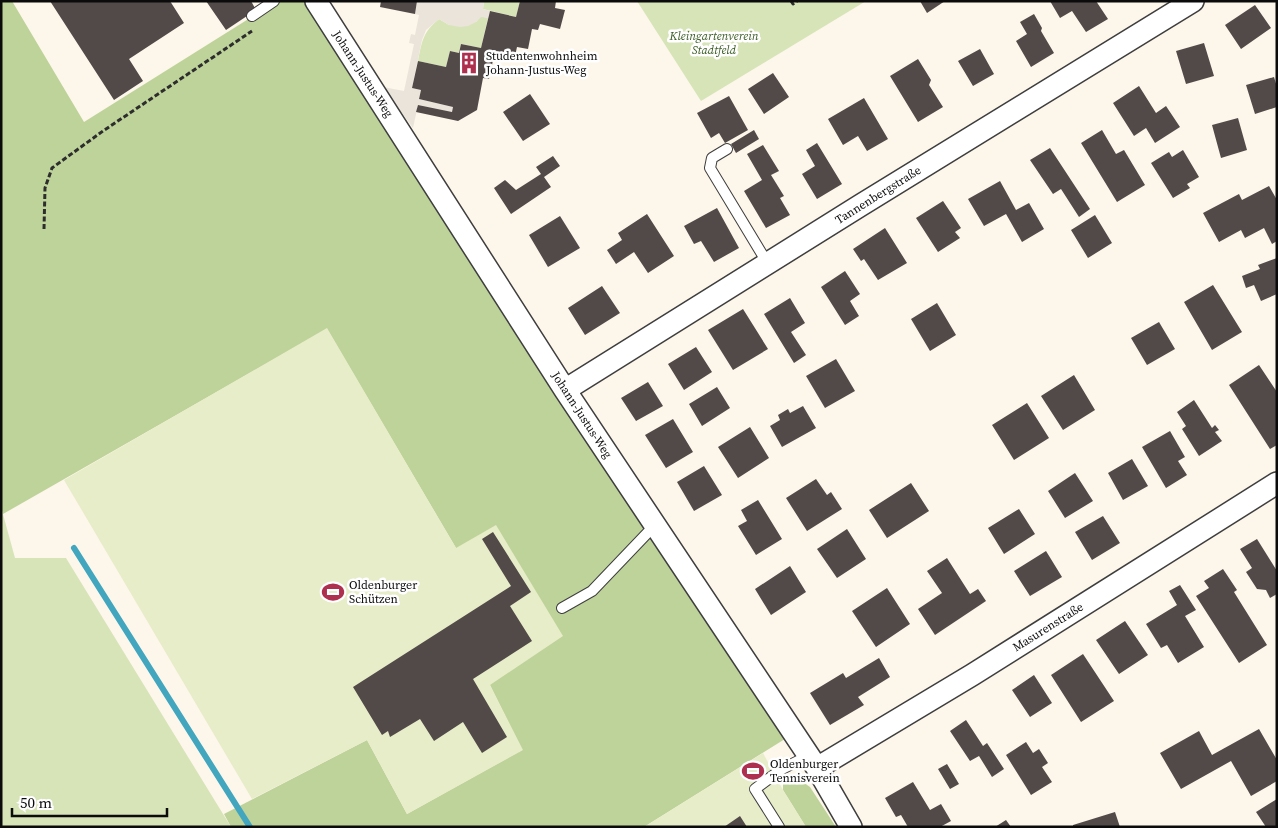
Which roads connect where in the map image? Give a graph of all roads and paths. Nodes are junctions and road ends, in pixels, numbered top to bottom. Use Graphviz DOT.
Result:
graph roads {
  1 [pos="274,1"];
  2 [pos="316,1"];
  3 [pos="797,1"];
  4 [pos="1193,1"];
  5 [pos="792,2"];
  6 [pos="252,16"];
  7 [pos="256,28"];
  8 [pos="727,149"];
  9 [pos="44,229"];
  10 [pos="768,264"];
  11 [pos="565,390"];
  12 [pos="1277,483"];
  13 [pos="655,525"];
  14 [pos="562,608"];
  15 [pos="812,762"];
  16 [pos="780,827"];
  17 [pos="851,827"];
  1 -- 6 [label="lane"];
  2 -- 11 [label="street, Johann-Justus-Weg"];
  3 -- 5 [label="path"];
  4 -- 10 [label="street, Tannenbergstraße"];
  7 -- 9 [label="path"];
  8 -- 10 [label="lane"];
  10 -- 11 [label="street, Tannenbergstraße"];
  11 -- 13 [label="street, Johann-Justus-Weg"];
  12 -- 15 [label="street, Masurenstraße"];
  13 -- 14 [label="lane"];
  13 -- 15 [label="street, Johann-Justus-Weg"];
  15 -- 16 [label="lane"];
  15 -- 17 [label="street, Johann-Justus-Weg"];
}
